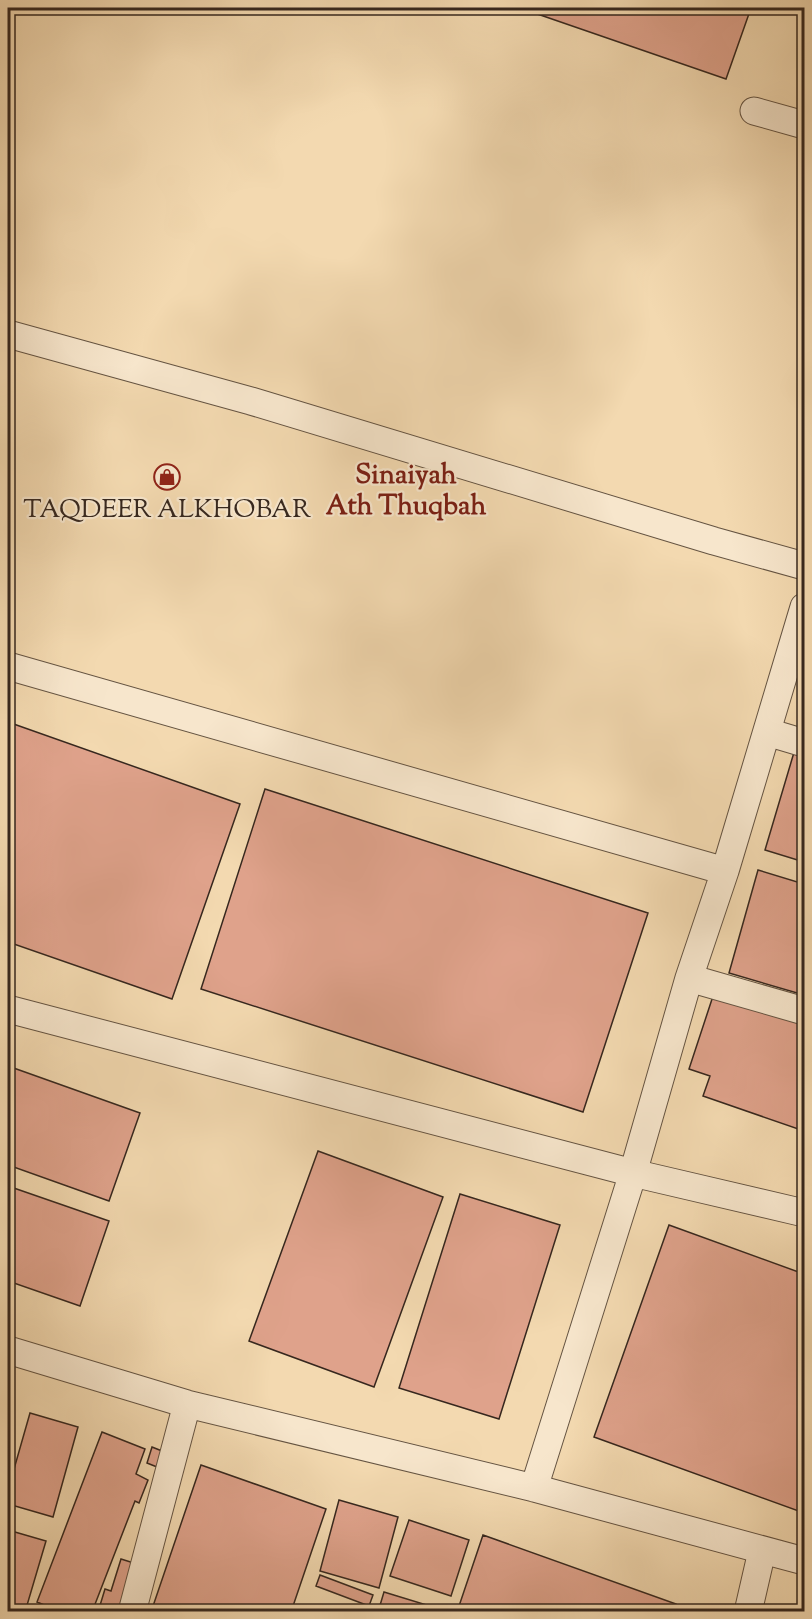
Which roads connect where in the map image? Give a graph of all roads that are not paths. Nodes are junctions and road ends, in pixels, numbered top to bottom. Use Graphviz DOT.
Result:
graph roads {
  1 [pos="754,111"];
  2 [pos="804,125"];
  3 [pos="8,334"];
  4 [pos="804,566"];
  5 [pos="804,607"];
  6 [pos="8,666"];
  7 [pos="767,732"];
  8 [pos="804,743"];
  9 [pos="725,871"];
  10 [pos="689,978"];
  11 [pos="8,1009"];
  12 [pos="804,1011"];
  13 [pos="633,1173"];
  14 [pos="804,1213"];
  15 [pos="8,1350"];
  16 [pos="187,1404"];
  17 [pos="534,1488"];
  18 [pos="762,1551"];
  19 [pos="804,1561"];
  20 [pos="132,1611"];
  21 [pos="748,1611"];
  1 -- 2 [label="street"];
  3 -- 4 [label="street"];
  5 -- 7 [label="street"];
  6 -- 9 [label="street"];
  7 -- 8 [label="street"];
  7 -- 9 [label="street"];
  9 -- 10 [label="street"];
  10 -- 12 [label="street"];
  10 -- 13 [label="street"];
  11 -- 13 [label="street"];
  13 -- 14 [label="street"];
  13 -- 17 [label="street"];
  15 -- 16 [label="street"];
  16 -- 17 [label="street"];
  16 -- 20 [label="street"];
  17 -- 18 [label="street"];
  18 -- 19 [label="street"];
  18 -- 21 [label="street"];
}
